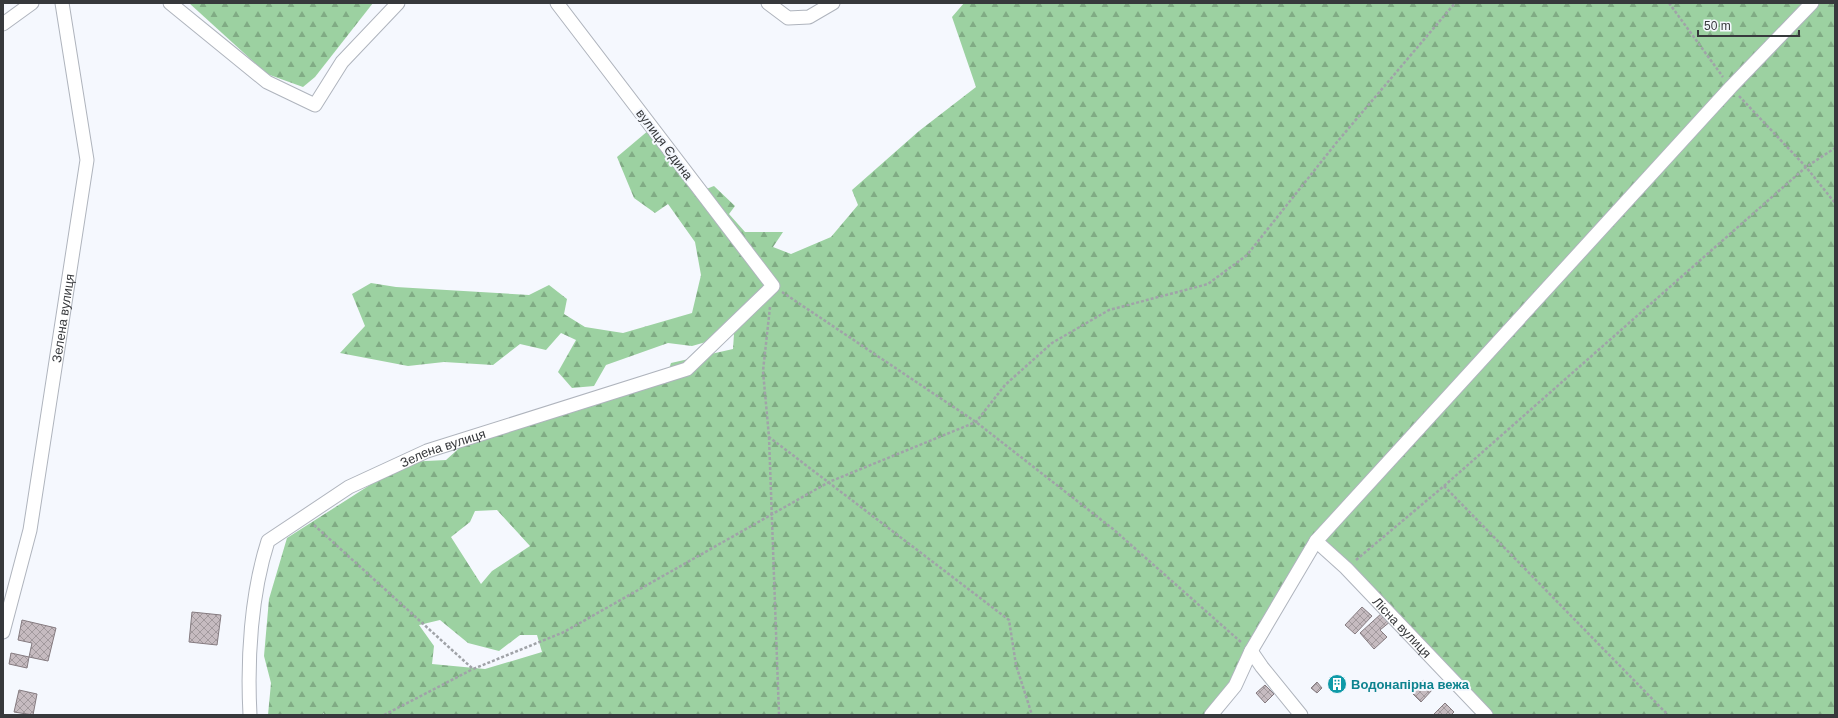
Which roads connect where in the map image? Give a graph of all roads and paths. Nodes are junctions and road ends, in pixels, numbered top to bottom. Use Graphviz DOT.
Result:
graph roads {
  1 [pos="32,3"];
  2 [pos="62,3"];
  3 [pos="170,3"];
  4 [pos="398,3"];
  5 [pos="557,3"];
  6 [pos="768,3"];
  7 [pos="834,3"];
  8 [pos="1455,3"];
  9 [pos="1669,3"];
  10 [pos="1812,3"];
  11 [pos="3,24"];
  12 [pos="1730,87"];
  13 [pos="1835,148"];
  14 [pos="1806,167"];
  15 [pos="1835,203"];
  16 [pos="772,286"];
  17 [pos="976,422"];
  18 [pos="769,437"];
  19 [pos="829,482"];
  20 [pos="1444,486"];
  21 [pos="772,515"];
  22 [pos="305,516"];
  23 [pos="1316,541"];
  24 [pos="1346,568"];
  25 [pos="3,632"];
  26 [pos="1251,651"];
  27 [pos="473,669"];
  28 [pos="250,715"];
  29 [pos="384,715"];
  30 [pos="779,715"];
  31 [pos="1032,715"];
  32 [pos="1211,715"];
  33 [pos="1301,715"];
  34 [pos="1486,715"];
  35 [pos="1668,715"];
  1 -- 11 [label="street"];
  2 -- 25 [label="street, Зелена вулиця"];
  3 -- 4 [label="street"];
  5 -- 16 [label="street, вулиця Єдина"];
  6 -- 7 [label="street"];
  8 -- 17 [label="path"];
  9 -- 12 [label="path"];
  10 -- 12 [label="street"];
  12 -- 14 [label="path"];
  12 -- 23 [label="street"];
  13 -- 14 [label="path"];
  14 -- 15 [label="path"];
  14 -- 20 [label="path"];
  16 -- 17 [label="path"];
  16 -- 18 [label="path"];
  16 -- 22 [label="street, Зелена вулиця"];
  17 -- 19 [label="path"];
  17 -- 26 [label="path"];
  18 -- 19 [label="path"];
  18 -- 21 [label="path"];
  19 -- 21 [label="path"];
  19 -- 31 [label="path"];
  20 -- 24 [label="path"];
  20 -- 35 [label="path"];
  21 -- 27 [label="path"];
  21 -- 30 [label="path"];
  22 -- 27 [label="path"];
  22 -- 28 [label="street, Зелена вулиця"];
  23 -- 24 [label="street, Лісна вулиця"];
  23 -- 26 [label="street"];
  24 -- 34 [label="street, Лісна вулиця"];
  26 -- 32 [label="street"];
  26 -- 33 [label="street"];
  27 -- 29 [label="path"];
}
